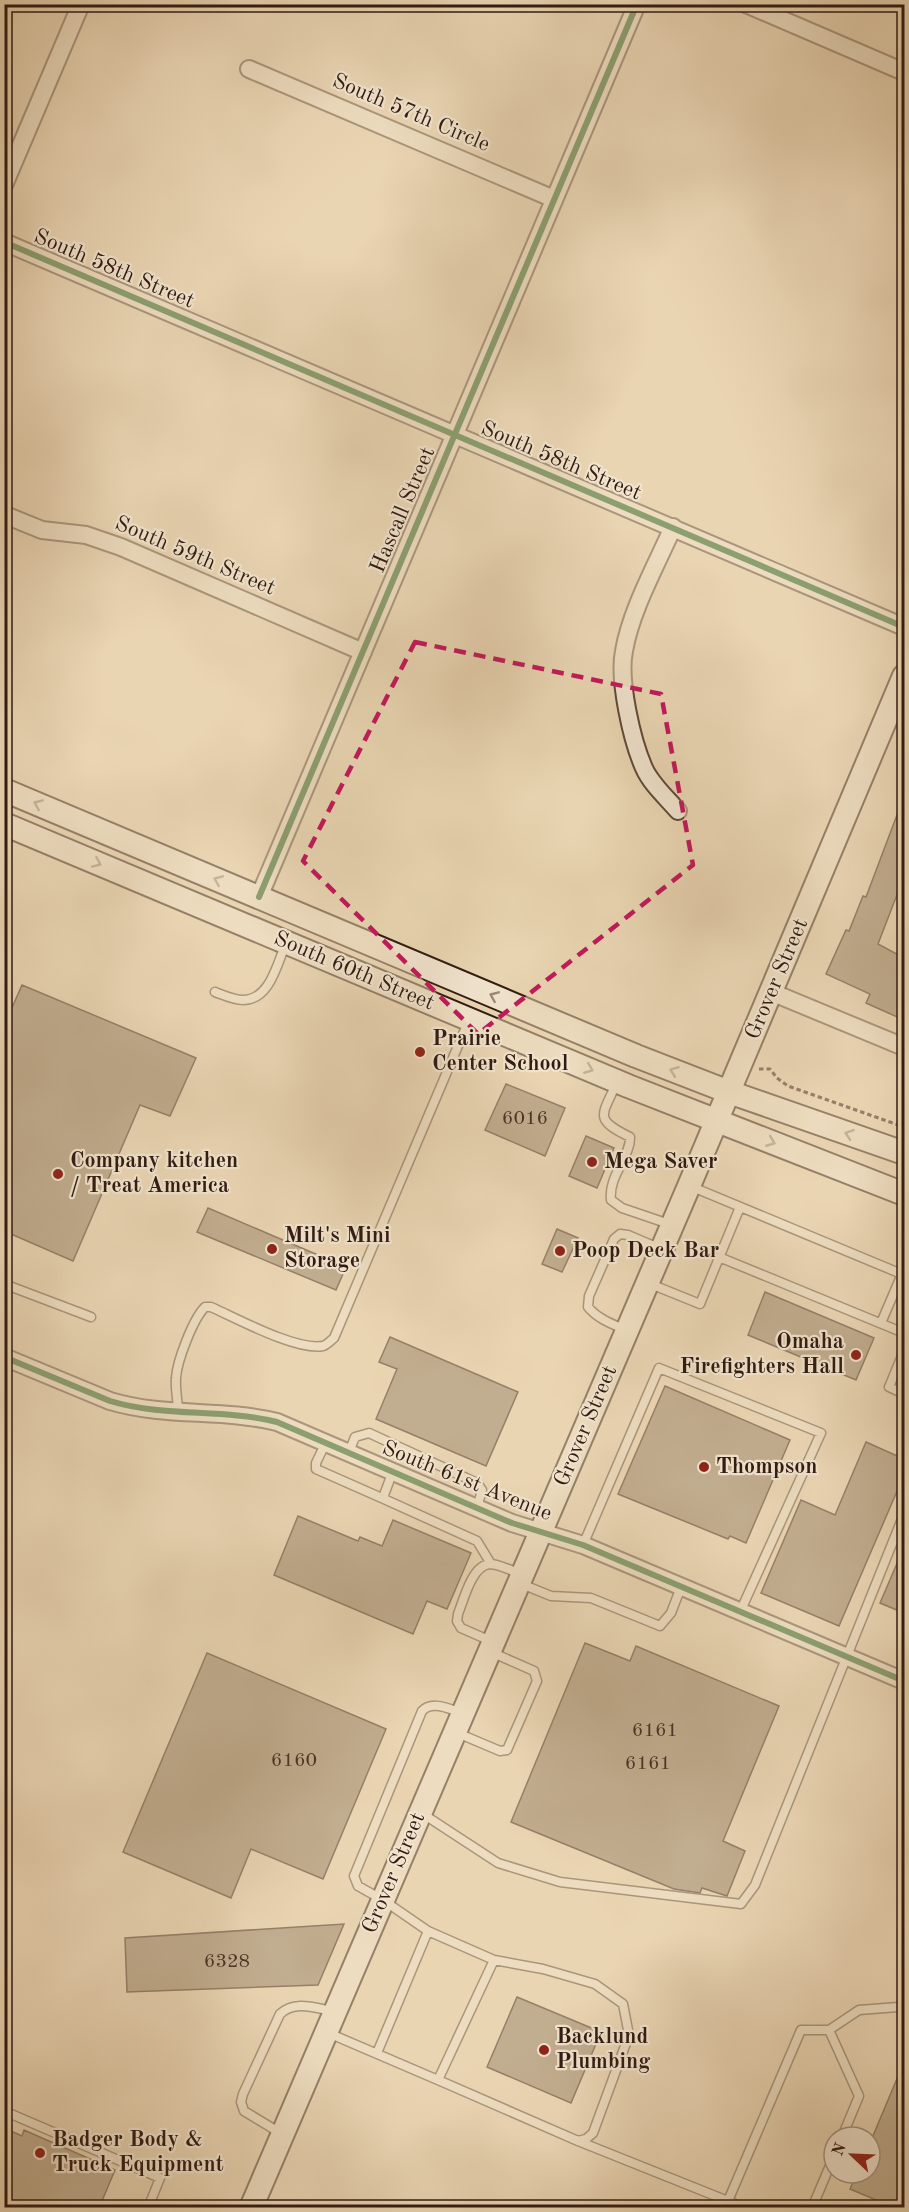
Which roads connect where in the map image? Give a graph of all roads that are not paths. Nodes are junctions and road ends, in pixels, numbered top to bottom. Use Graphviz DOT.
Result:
graph roads {
  1 [pos="81,4"];
  2 [pos="637,4"];
  3 [pos="746,4"];
  4 [pos="249,69"];
  5 [pos="904,72"];
  6 [pos="4,185"];
  7 [pos="554,199"];
  8 [pos="4,242"];
  9 [pos="455,435"];
  10 [pos="5,515"];
  11 [pos="673,527"];
  12 [pos="904,627"];
  13 [pos="363,652"];
  14 [pos="904,676"];
  15 [pos="4,790"];
  16 [pos="678,811"];
  17 [pos="4,824"];
  18 [pos="259,897"];
  19 [pos="286,942"];
  20 [pos="439,973"];
  21 [pos="215,992"];
  22 [pos="771,992"];
  23 [pos="470,1020"];
  24 [pos="904,1047"];
  25 [pos="618,1081"];
  26 [pos="729,1092"];
  27 [pos="717,1120"];
  28 [pos="904,1154"];
  29 [pos="689,1186"];
  30 [pos="904,1194"];
  31 [pos="740,1207"];
  32 [pos="672,1225"];
  33 [pos="662,1249"];
  34 [pos="719,1257"];
  35 [pos="903,1275"];
  36 [pos="647,1283"];
  37 [pos="4,1284"];
  38 [pos="91,1317"];
  39 [pos="881,1323"];
  40 [pos="627,1330"];
  41 [pos="904,1333"];
  42 [pos="904,1351"];
  43 [pos="4,1357"];
  44 [pos="904,1394"];
  45 [pos="178,1413"];
  46 [pos="326,1442"];
  47 [pos="349,1452"];
  48 [pos="393,1471"];
  49 [pos="384,1499"];
  50 [pos="477,1508"];
  51 [pos="904,1514"];
  52 [pos="540,1533"];
  53 [pos="583,1545"];
  54 [pos="491,1564"];
  55 [pos="520,1579"];
  56 [pos="681,1587"];
  57 [pos="740,1612"];
  58 [pos="491,1647"];
  59 [pos="846,1657"];
  60 [pos="904,1681"];
  61 [pos="459,1723"];
  62 [pos="420,1812"];
  63 [pos="383,1900"];
  64 [pos="428,1931"];
  65 [pos="494,1960"];
  66 [pos="904,2008"];
  67 [pos="330,2022"];
  68 [pos="829,2030"];
  69 [pos="377,2053"];
  70 [pos="438,2080"];
  71 [pos="4,2110"];
  72 [pos="847,2125"];
  73 [pos="282,2134"];
  74 [pos="578,2141"];
  75 [pos="822,2184"];
  76 [pos="728,2201"];
  77 [pos="148,2208"];
  78 [pos="251,2208"];
  79 [pos="744,2208"];
  80 [pos="812,2208"];
  1 -- 6 [label="street"];
  2 -- 7 [label="street, Hascall Street"];
  3 -- 5 [label="street"];
  4 -- 7 [label="street, South 57th Circle"];
  7 -- 9 [label="street, Hascall Street"];
  8 -- 9 [label="street, South 58th Street"];
  9 -- 11 [label="street, South 58th Street"];
  9 -- 13 [label="street, Hascall Street"];
  10 -- 13 [label="street, South 59th Street"];
  11 -- 12 [label="street, South 58th Street"];
  11 -- 16 [label="street"];
  13 -- 18 [label="street, Hascall Street"];
  14 -- 22 [label="main road, Grover Street"];
  18 -- 15 [label="main road, South 60th Street, one-way"];
  17 -- 19 [label="main road, South 60th Street, one-way"];
  18 -- 20 [label="main road, South 60th Street"];
  19 -- 20 [label="main road"];
  19 -- 21 [label="lane"];
  19 -- 23 [label="main road, South 60th Street"];
  26 -- 20 [label="main road, South 60th Street, one-way"];
  22 -- 24 [label="street"];
  22 -- 26 [label="main road, Grover Street"];
  23 -- 25 [label="main road, South 60th Street, one-way"];
  23 -- 45 [label="lane"];
  25 -- 27 [label="main road, South 60th Street"];
  25 -- 32 [label="lane"];
  26 -- 27 [label="main road, Grover Street"];
  28 -- 26 [label="main road, South 60th Street, one-way"];
  27 -- 29 [label="main road, Grover Street"];
  27 -- 30 [label="main road, South 60th Street, one-way"];
  29 -- 31 [label="lane"];
  29 -- 32 [label="main road, Grover Street"];
  31 -- 34 [label="lane"];
  31 -- 35 [label="lane"];
  32 -- 33 [label="main road, Grover Street"];
  33 -- 36 [label="main road, Grover Street"];
  33 -- 40 [label="lane"];
  34 -- 36 [label="lane"];
  34 -- 39 [label="lane"];
  35 -- 39 [label="lane"];
  36 -- 40 [label="main road, Grover Street"];
  37 -- 38 [label="lane"];
  39 -- 41 [label="lane"];
  40 -- 52 [label="main road, Grover Street"];
  42 -- 44 [label="lane"];
  43 -- 45 [label="street, South 61st Avenue"];
  45 -- 46 [label="street, South 61st Avenue"];
  46 -- 47 [label="street, South 61st Avenue"];
  46 -- 49 [label="lane"];
  47 -- 48 [label="street, South 61st Avenue"];
  47 -- 50 [label="lane"];
  48 -- 49 [label="lane"];
  48 -- 50 [label="street, South 61st Avenue"];
  49 -- 54 [label="lane"];
  50 -- 52 [label="street, South 61st Avenue"];
  51 -- 59 [label="lane"];
  52 -- 53 [label="street, South 61st Avenue"];
  52 -- 55 [label="main road, Grover Street"];
  53 -- 56 [label="street, South 61st Avenue"];
  53 -- 57 [label="lane"];
  54 -- 55 [label="lane"];
  54 -- 58 [label="lane"];
  55 -- 56 [label="lane"];
  55 -- 58 [label="main road, Grover Street"];
  56 -- 57 [label="street, South 61st Avenue"];
  57 -- 59 [label="street, South 61st Avenue"];
  58 -- 61 [label="main road, Grover Street"];
  58 -- 61 [label="lane"];
  59 -- 60 [label="street, South 61st Avenue"];
  59 -- 62 [label="lane"];
  61 -- 62 [label="main road, Grover Street"];
  61 -- 63 [label="lane"];
  62 -- 63 [label="main road, Grover Street"];
  63 -- 64 [label="lane"];
  63 -- 67 [label="main road, Grover Street"];
  64 -- 65 [label="lane"];
  64 -- 69 [label="lane"];
  65 -- 70 [label="lane"];
  65 -- 74 [label="lane"];
  66 -- 68 [label="lane"];
  67 -- 69 [label="lane"];
  67 -- 73 [label="main road, Grover Street"];
  67 -- 73 [label="lane"];
  68 -- 72 [label="lane"];
  68 -- 76 [label="lane"];
  69 -- 70 [label="lane"];
  70 -- 74 [label="lane"];
  71 -- 77 [label="lane"];
  73 -- 78 [label="main road, Grover Street"];
  74 -- 76 [label="lane"];
  75 -- 80 [label="lane"];
  76 -- 79 [label="lane"];
}
